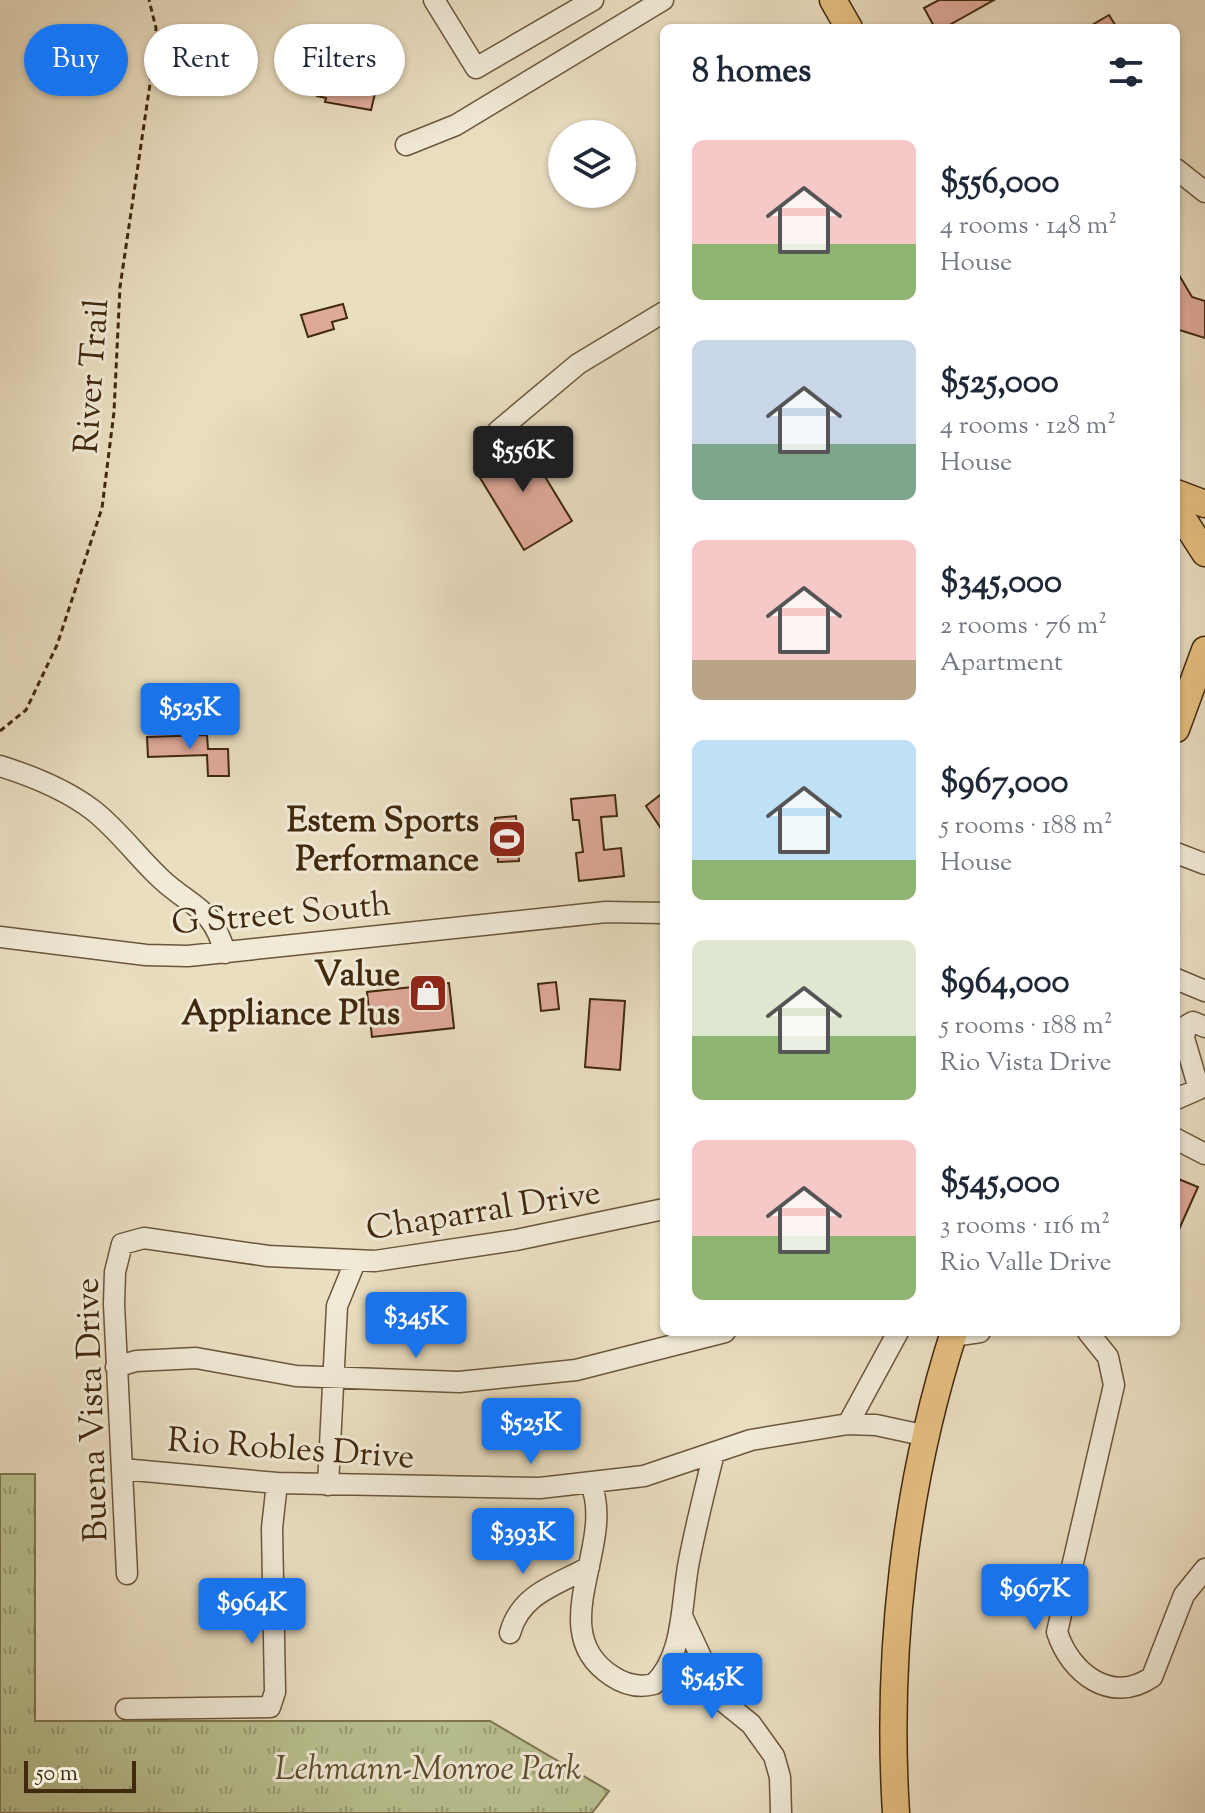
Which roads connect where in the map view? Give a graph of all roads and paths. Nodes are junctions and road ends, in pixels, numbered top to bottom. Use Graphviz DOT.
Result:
graph roads {
  1 [pos="149,0"];
  2 [pos="434,0"];
  3 [pos="593,0"];
  4 [pos="833,0"];
  5 [pos="656,2"];
  6 [pos="847,24"];
  7 [pos="406,145"];
  8 [pos="1180,172"];
  9 [pos="1205,192"];
  10 [pos="660,314"];
  11 [pos="498,431"];
  12 [pos="1180,485"];
  13 [pos="1205,486"];
  14 [pos="1180,495"];
  15 [pos="1205,504"];
  16 [pos="1180,514"];
  17 [pos="1205,553"];
  18 [pos="1205,650"];
  19 [pos="1180,718"];
  20 [pos="0,731"];
  21 [pos="0,766"];
  22 [pos="1180,855"];
  23 [pos="1205,864"];
  24 [pos="660,913"];
  25 [pos="0,937"];
  26 [pos="225,953"];
  27 [pos="1180,981"];
  28 [pos="1205,991"];
  29 [pos="1205,1027"];
  30 [pos="1180,1097"];
  31 [pos="1180,1141"];
  32 [pos="1205,1154"];
  33 [pos="660,1210"];
  34 [pos="122,1244"];
  35 [pos="355,1262"];
  36 [pos="709,1336"];
  37 [pos="896,1336"];
  38 [pos="952,1336"];
  39 [pos="1091,1336"];
  40 [pos="116,1367"];
  41 [pos="335,1378"];
  42 [pos="848,1424"];
  43 [pos="927,1436"];
  44 [pos="714,1453"];
  45 [pos="122,1469"];
  46 [pos="277,1483"];
  47 [pos="591,1484"];
  48 [pos="328,1485"];
  49 [pos="589,1567"];
  50 [pos="1205,1569"];
  51 [pos="127,1574"];
  52 [pos="682,1616"];
  53 [pos="510,1633"];
  54 [pos="126,1709"];
  55 [pos="781,1813"];
  56 [pos="896,1813"];
  1 -- 20 [label="path, River Trail"];
  2 -- 3 [label="street"];
  4 -- 6 [label="main road"];
  5 -- 7 [label="street"];
  8 -- 9 [label="street"];
  10 -- 11 [label="street"];
  12 -- 13 [label="main road"];
  14 -- 15 [label="main road"];
  16 -- 17 [label="main road"];
  18 -- 19 [label="main road"];
  21 -- 26 [label="street"];
  22 -- 23 [label="street"];
  24 -- 26 [label="street, G Street South"];
  25 -- 26 [label="street, G Street South"];
  27 -- 28 [label="street"];
  29 -- 30 [label="street"];
  31 -- 32 [label="street"];
  33 -- 35 [label="street, Chaparral Drive"];
  34 -- 35 [label="street, Chaparral Drive"];
  34 -- 40 [label="street, Buena Vista Drive"];
  35 -- 41 [label="street"];
  36 -- 41 [label="street"];
  37 -- 42 [label="street"];
  38 -- 43 [label="main road"];
  39 -- 50 [label="street"];
  40 -- 41 [label="street"];
  40 -- 45 [label="street, Buena Vista Drive"];
  41 -- 48 [label="street"];
  42 -- 43 [label="street, Rio Robles Drive"];
  42 -- 44 [label="street, Rio Robles Drive"];
  43 -- 56 [label="main road"];
  44 -- 47 [label="street, Rio Robles Drive"];
  44 -- 52 [label="street"];
  45 -- 46 [label="street, Rio Robles Drive"];
  45 -- 51 [label="street, Buena Vista Drive"];
  46 -- 48 [label="street, Rio Robles Drive"];
  46 -- 54 [label="street"];
  47 -- 48 [label="street, Rio Robles Drive"];
  47 -- 49 [label="street"];
  49 -- 52 [label="street"];
  49 -- 53 [label="street"];
  52 -- 55 [label="street"];
}
